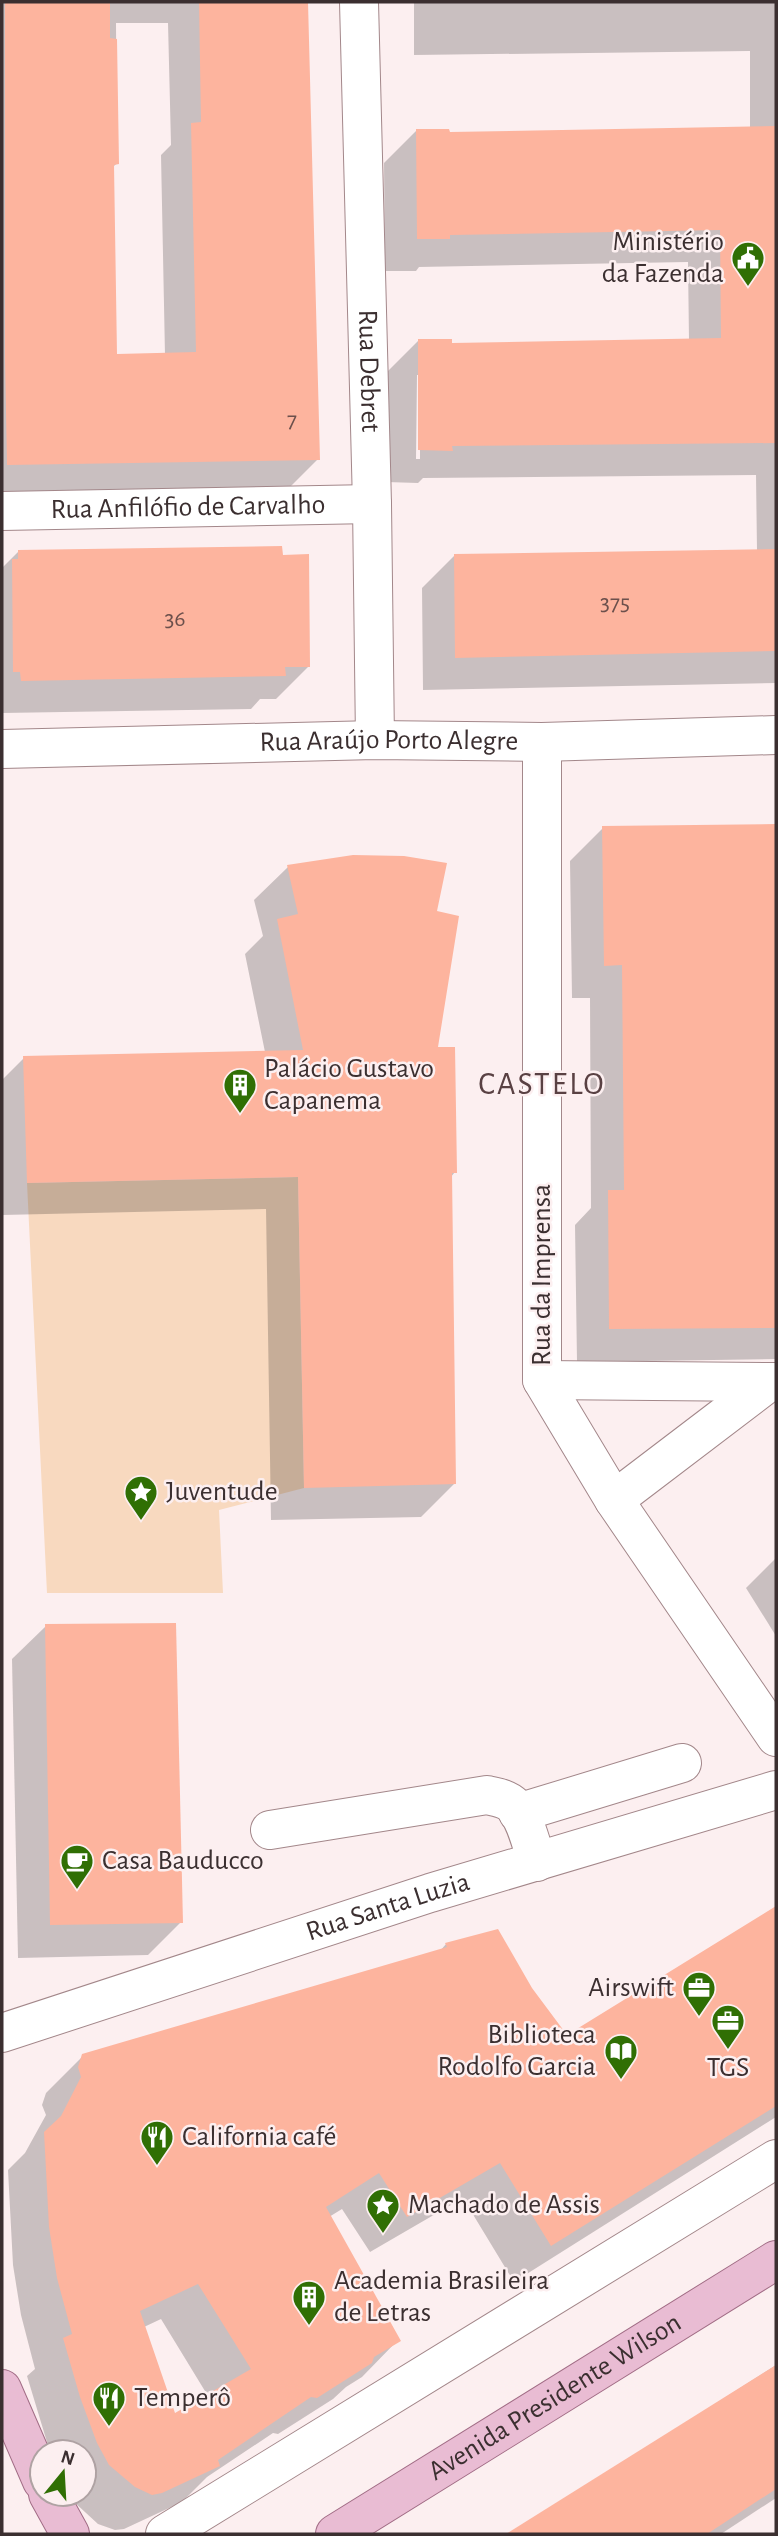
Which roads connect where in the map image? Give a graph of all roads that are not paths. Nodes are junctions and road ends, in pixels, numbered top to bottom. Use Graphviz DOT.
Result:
graph roads {
  1 [pos="359,2"];
  2 [pos="372,504"];
  3 [pos="2,511"];
  4 [pos="776,735"];
  5 [pos="375,740"];
  6 [pos="542,742"];
  7 [pos="2,749"];
  8 [pos="542,1380"];
  9 [pos="773,1382"];
  10 [pos="614,1500"];
  11 [pos="776,1737"];
  12 [pos="682,1763"];
  13 [pos="776,1790"];
  14 [pos="517,1813"];
  15 [pos="270,1830"];
  16 [pos="537,1861"];
  17 [pos="2,2033"];
  18 [pos="776,2159"];
  19 [pos="776,2260"];
  20 [pos="2,2389"];
  21 [pos="28,2449"];
  22 [pos="56,2508"];
  23 [pos="70,2534"];
  24 [pos="165,2534"];
  25 [pos="335,2534"];
  1 -- 2 [label="street, Rua Debret"];
  2 -- 3 [label="street, Rua Anfilófio de Carvalho"];
  2 -- 5 [label="street, Rua Debret"];
  4 -- 6 [label="street, Rua Araújo Porto Alegre"];
  5 -- 6 [label="street, Rua Araújo Porto Alegre"];
  5 -- 7 [label="street, Rua Araújo Porto Alegre"];
  6 -- 8 [label="street, Rua da Imprensa"];
  8 -- 9 [label="street"];
  8 -- 10 [label="street, Rua da Imprensa"];
  9 -- 10 [label="street"];
  10 -- 11 [label="street, Rua da Imprensa"];
  12 -- 14 [label="street"];
  13 -- 16 [label="street, Rua Santa Luzia"];
  14 -- 15 [label="street"];
  14 -- 16 [label="street"];
  16 -- 17 [label="street, Rua Santa Luzia"];
  18 -- 24 [label="street"];
  19 -- 25 [label="main road, Avenida Presidente Wilson"];
  20 -- 21 [label="main road"];
  22 -- 23 [label="main road"];
}
